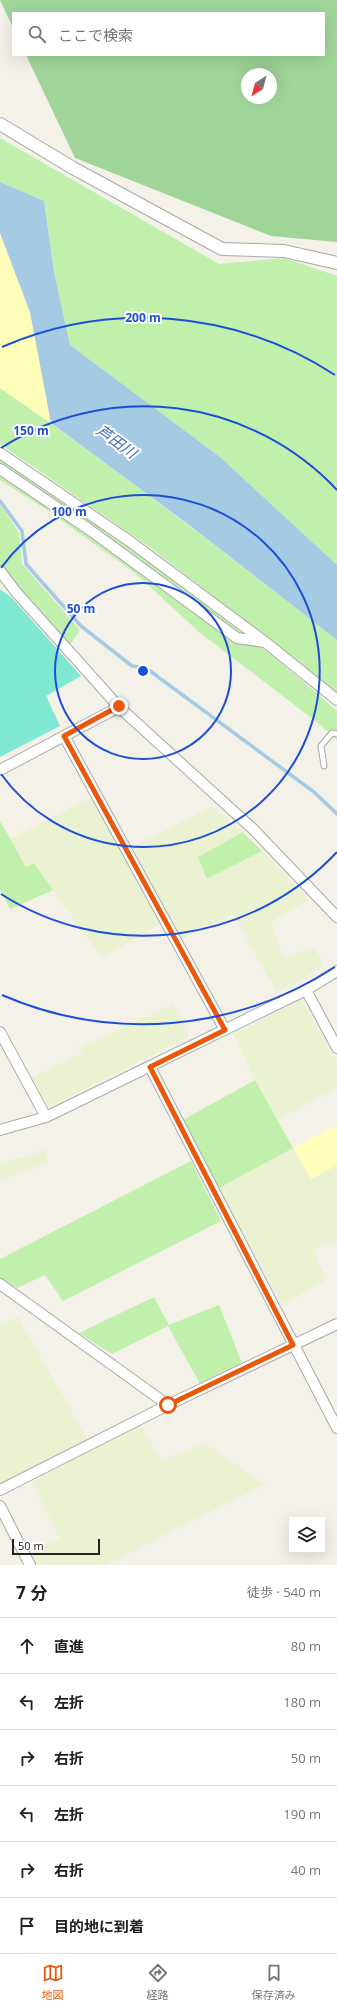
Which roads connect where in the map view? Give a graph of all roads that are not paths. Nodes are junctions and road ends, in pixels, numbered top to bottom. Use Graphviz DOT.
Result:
graph roads {
  1 [pos="0,124"];
  2 [pos="337,263"];
  3 [pos="0,453"];
  4 [pos="0,469"];
  5 [pos="0,571"];
  6 [pos="265,642"];
  7 [pos="337,700"];
  8 [pos="119,706"];
  9 [pos="337,734"];
  10 [pos="64,736"];
  11 [pos="324,766"];
  12 [pos="0,770"];
  13 [pos="337,917"];
  14 [pos="337,971"];
  15 [pos="306,990"];
  16 [pos="225,1030"];
  17 [pos="0,1032"];
  18 [pos="337,1048"];
  19 [pos="150,1067"];
  20 [pos="46,1118"];
  21 [pos="0,1130"];
  22 [pos="0,1284"];
  23 [pos="337,1324"];
  24 [pos="293,1345"];
  25 [pos="168,1405"];
  26 [pos="337,1428"];
  27 [pos="0,1490"];
  28 [pos="0,1506"];
  29 [pos="30,1565"];
  1 -- 2 [label="street"];
  3 -- 6 [label="street"];
  4 -- 6 [label="street"];
  5 -- 8 [label="street"];
  6 -- 7 [label="street"];
  8 -- 10 [label="street"];
  8 -- 13 [label="street"];
  9 -- 11 [label="lane"];
  10 -- 12 [label="street"];
  10 -- 16 [label="street"];
  14 -- 15 [label="street"];
  15 -- 16 [label="street"];
  15 -- 18 [label="street"];
  16 -- 19 [label="street"];
  17 -- 20 [label="street"];
  19 -- 20 [label="street"];
  19 -- 24 [label="street"];
  20 -- 21 [label="street"];
  22 -- 25 [label="street"];
  23 -- 24 [label="street"];
  24 -- 25 [label="street"];
  24 -- 26 [label="street"];
  25 -- 27 [label="street"];
  28 -- 29 [label="street"];
}
